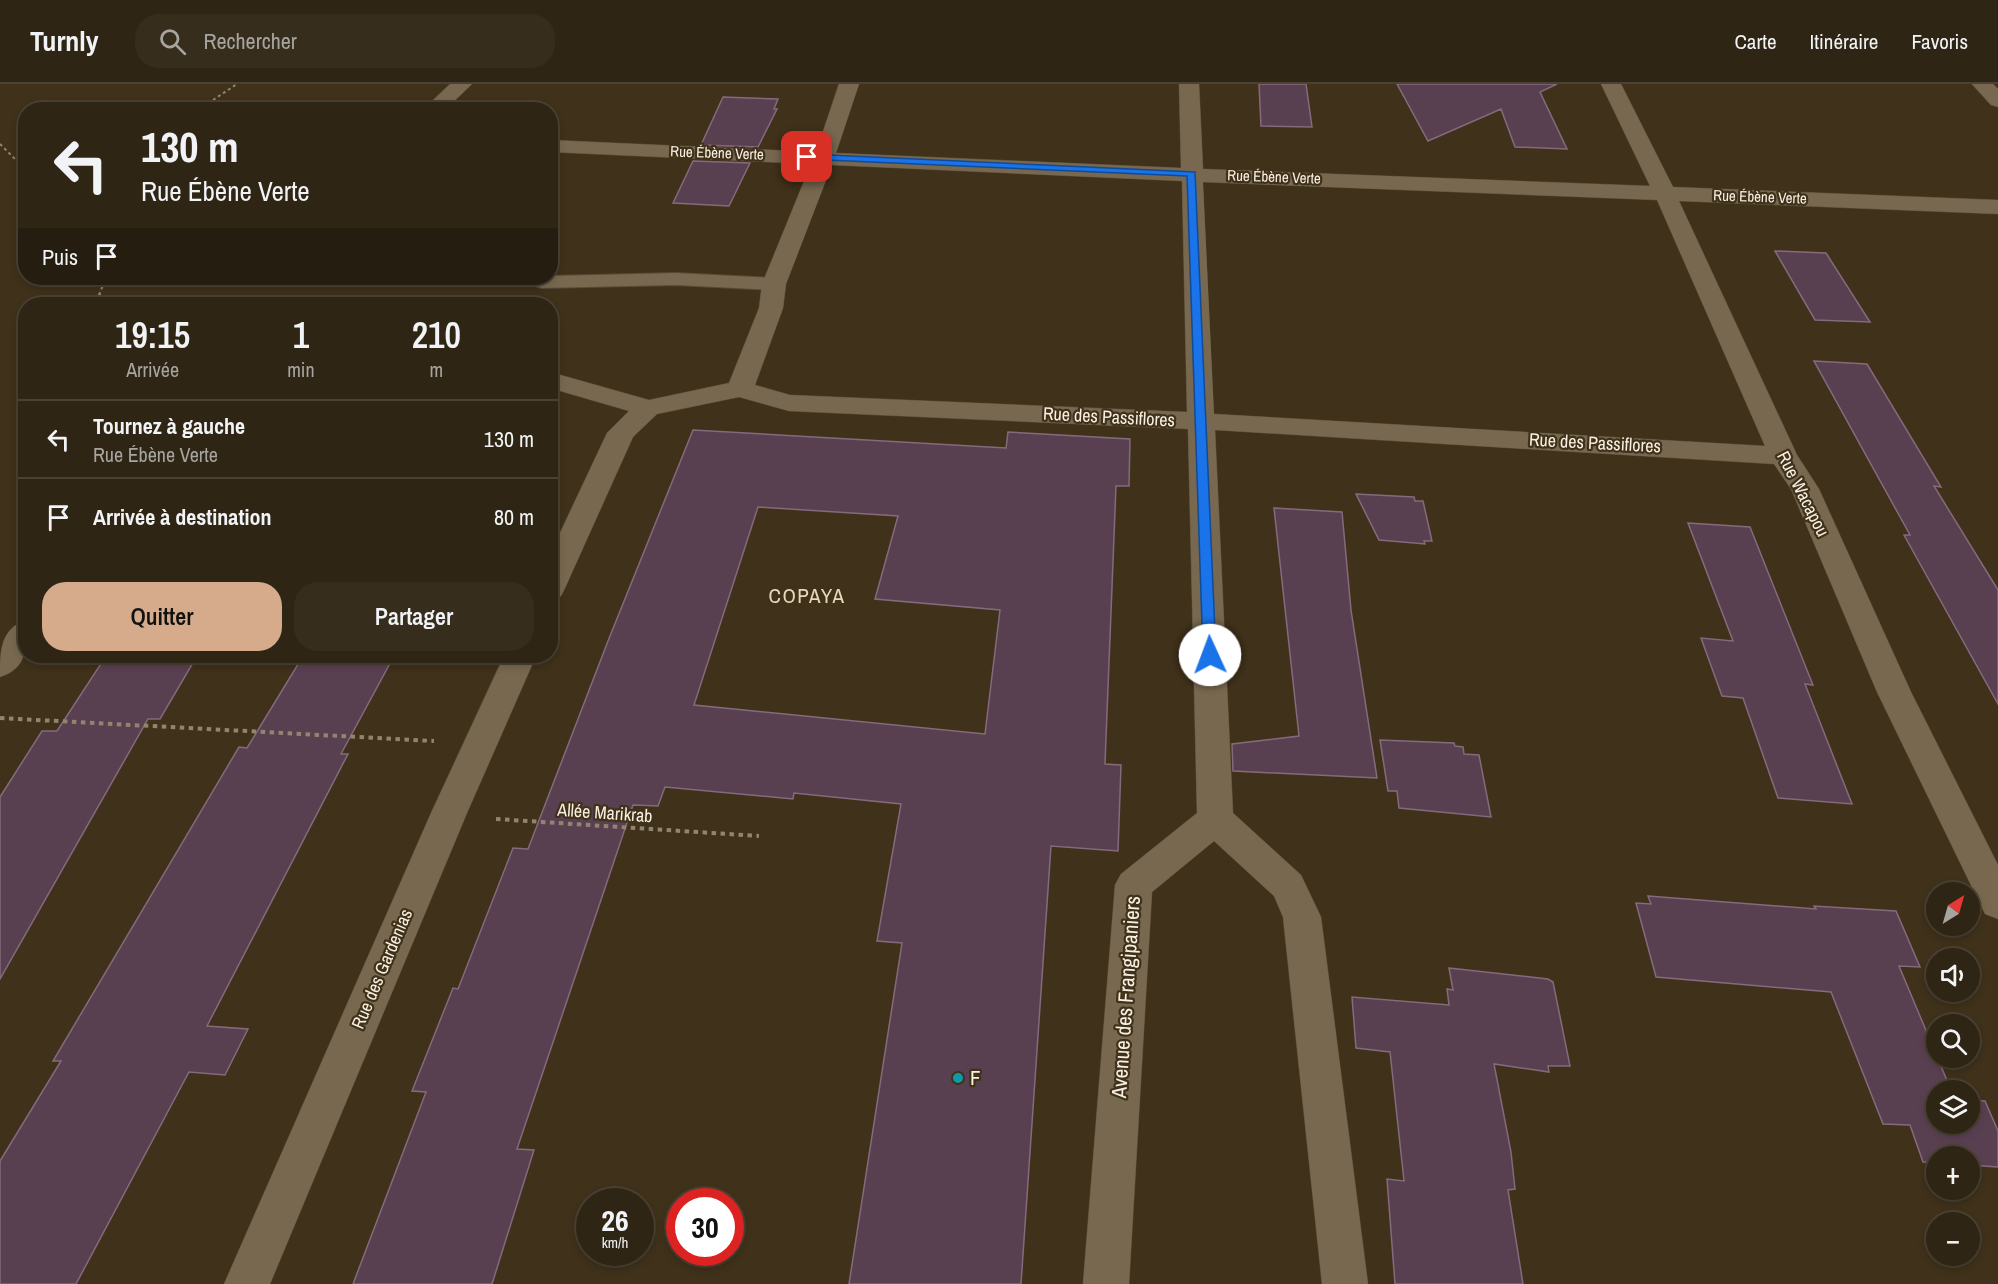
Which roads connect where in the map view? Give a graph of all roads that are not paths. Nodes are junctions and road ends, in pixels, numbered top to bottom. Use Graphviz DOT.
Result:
graph roads {
  1 [pos="462,84"];
  2 [pos="849,84"];
  3 [pos="1189,84"];
  4 [pos="1611,84"];
  5 [pos="1983,84"];
  6 [pos="1998,101"];
  7 [pos="442,102"];
  8 [pos="558,146"];
  9 [pos="824,158"];
  10 [pos="1192,174"];
  11 [pos="1665,194"];
  12 [pos="1998,207"];
  13 [pos="558,282"];
  14 [pos="774,284"];
  15 [pos="558,382"];
  16 [pos="740,389"];
  17 [pos="648,408"];
  18 [pos="1202,421"];
  19 [pos="1783,456"];
  20 [pos="558,571"];
  21 [pos="18,641"];
  22 [pos="517,663"];
  23 [pos="0,665"];
  24 [pos="1215,819"];
  25 [pos="1998,903"];
  26 [pos="247,1284"];
  27 [pos="1106,1284"];
  28 [pos="1345,1284"];
  1 -- 7 [label="street"];
  2 -- 9 [label="street"];
  3 -- 10 [label="street"];
  4 -- 11 [label="street, Rue Wacapou"];
  5 -- 6 [label="street"];
  8 -- 9 [label="street, Rue Ébène Verte"];
  9 -- 10 [label="street, Rue Ébène Verte"];
  9 -- 14 [label="street"];
  10 -- 11 [label="street, Rue Ébène Verte"];
  10 -- 18 [label="street"];
  11 -- 12 [label="street, Rue Ébène Verte"];
  11 -- 19 [label="street, Rue Wacapou"];
  13 -- 14 [label="lane"];
  14 -- 16 [label="street"];
  15 -- 17 [label="street, Rue des Passiflores"];
  16 -- 17 [label="street, Rue des Passiflores"];
  16 -- 18 [label="street, Rue des Passiflores"];
  17 -- 20 [label="street"];
  18 -- 19 [label="street, Rue des Passiflores"];
  18 -- 24 [label="street"];
  19 -- 25 [label="street, Rue Wacapou"];
  21 -- 23 [label="street"];
  22 -- 26 [label="street, Rue des Gardenias"];
  24 -- 27 [label="street, Avenue des Frangipaniers"];
  24 -- 28 [label="street"];
}
